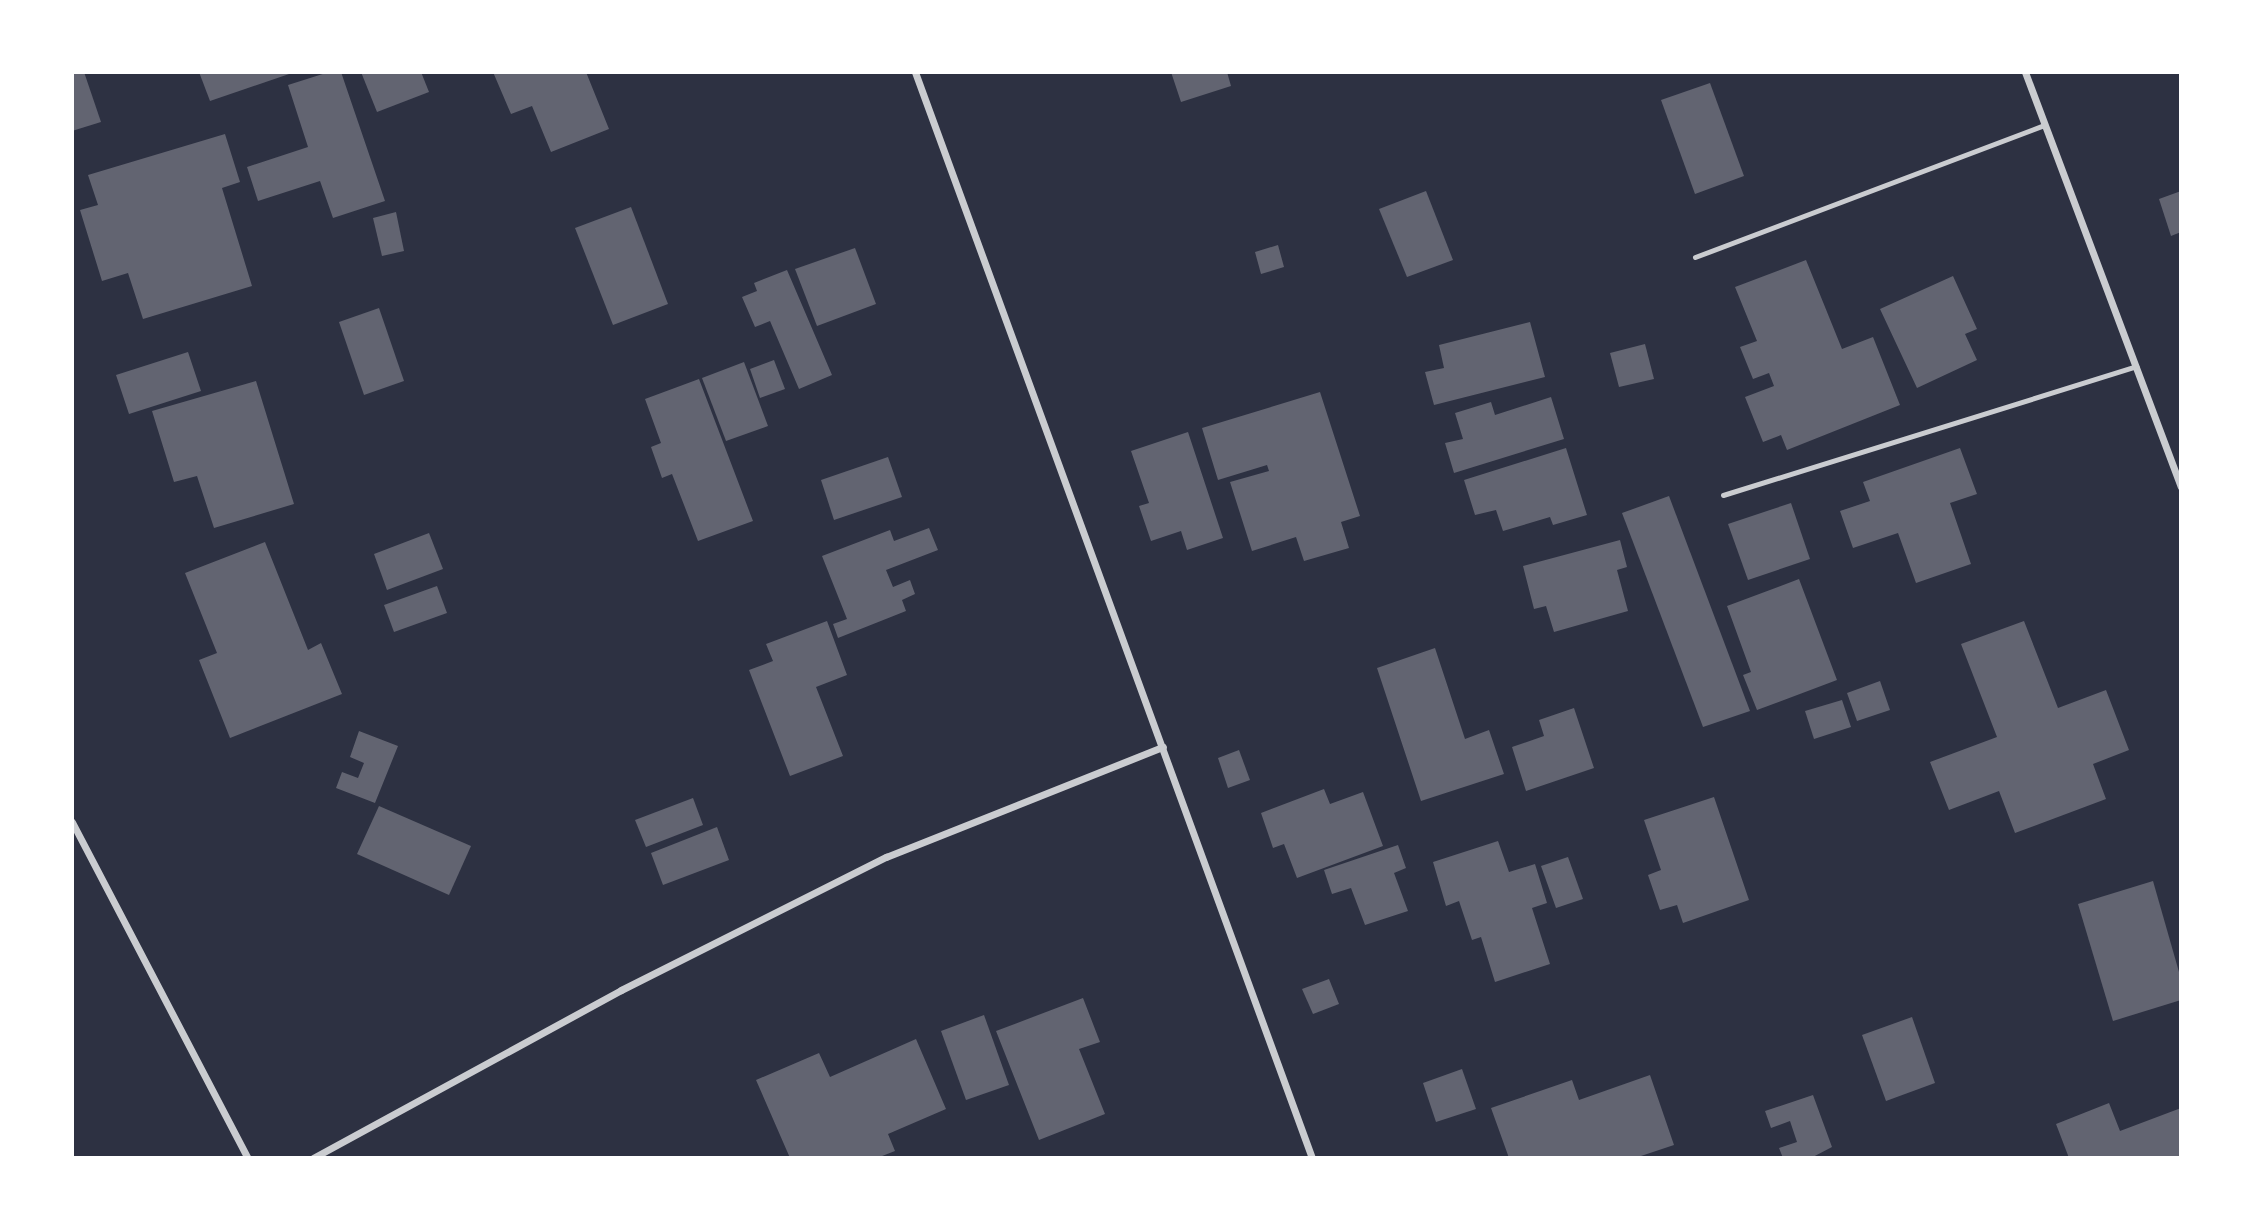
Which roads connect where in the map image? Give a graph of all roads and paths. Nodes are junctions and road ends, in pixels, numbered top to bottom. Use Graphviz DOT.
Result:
graph roads {
  1 [pos="915,72"];
  2 [pos="2025,72"];
  3 [pos="2044,125"];
  4 [pos="1696,257"];
  5 [pos="2136,366"];
  6 [pos="2181,487"];
  7 [pos="1723,495"];
  8 [pos="1163,747"];
  9 [pos="72,822"];
  10 [pos="248,1158"];
  11 [pos="313,1158"];
  12 [pos="1312,1158"];
  1 -- 8 [label="street"];
  2 -- 3 [label="street"];
  3 -- 4 [label="lane"];
  3 -- 5 [label="street"];
  5 -- 6 [label="street"];
  5 -- 7 [label="lane"];
  8 -- 11 [label="street"];
  8 -- 12 [label="street"];
  9 -- 10 [label="street"];
}
